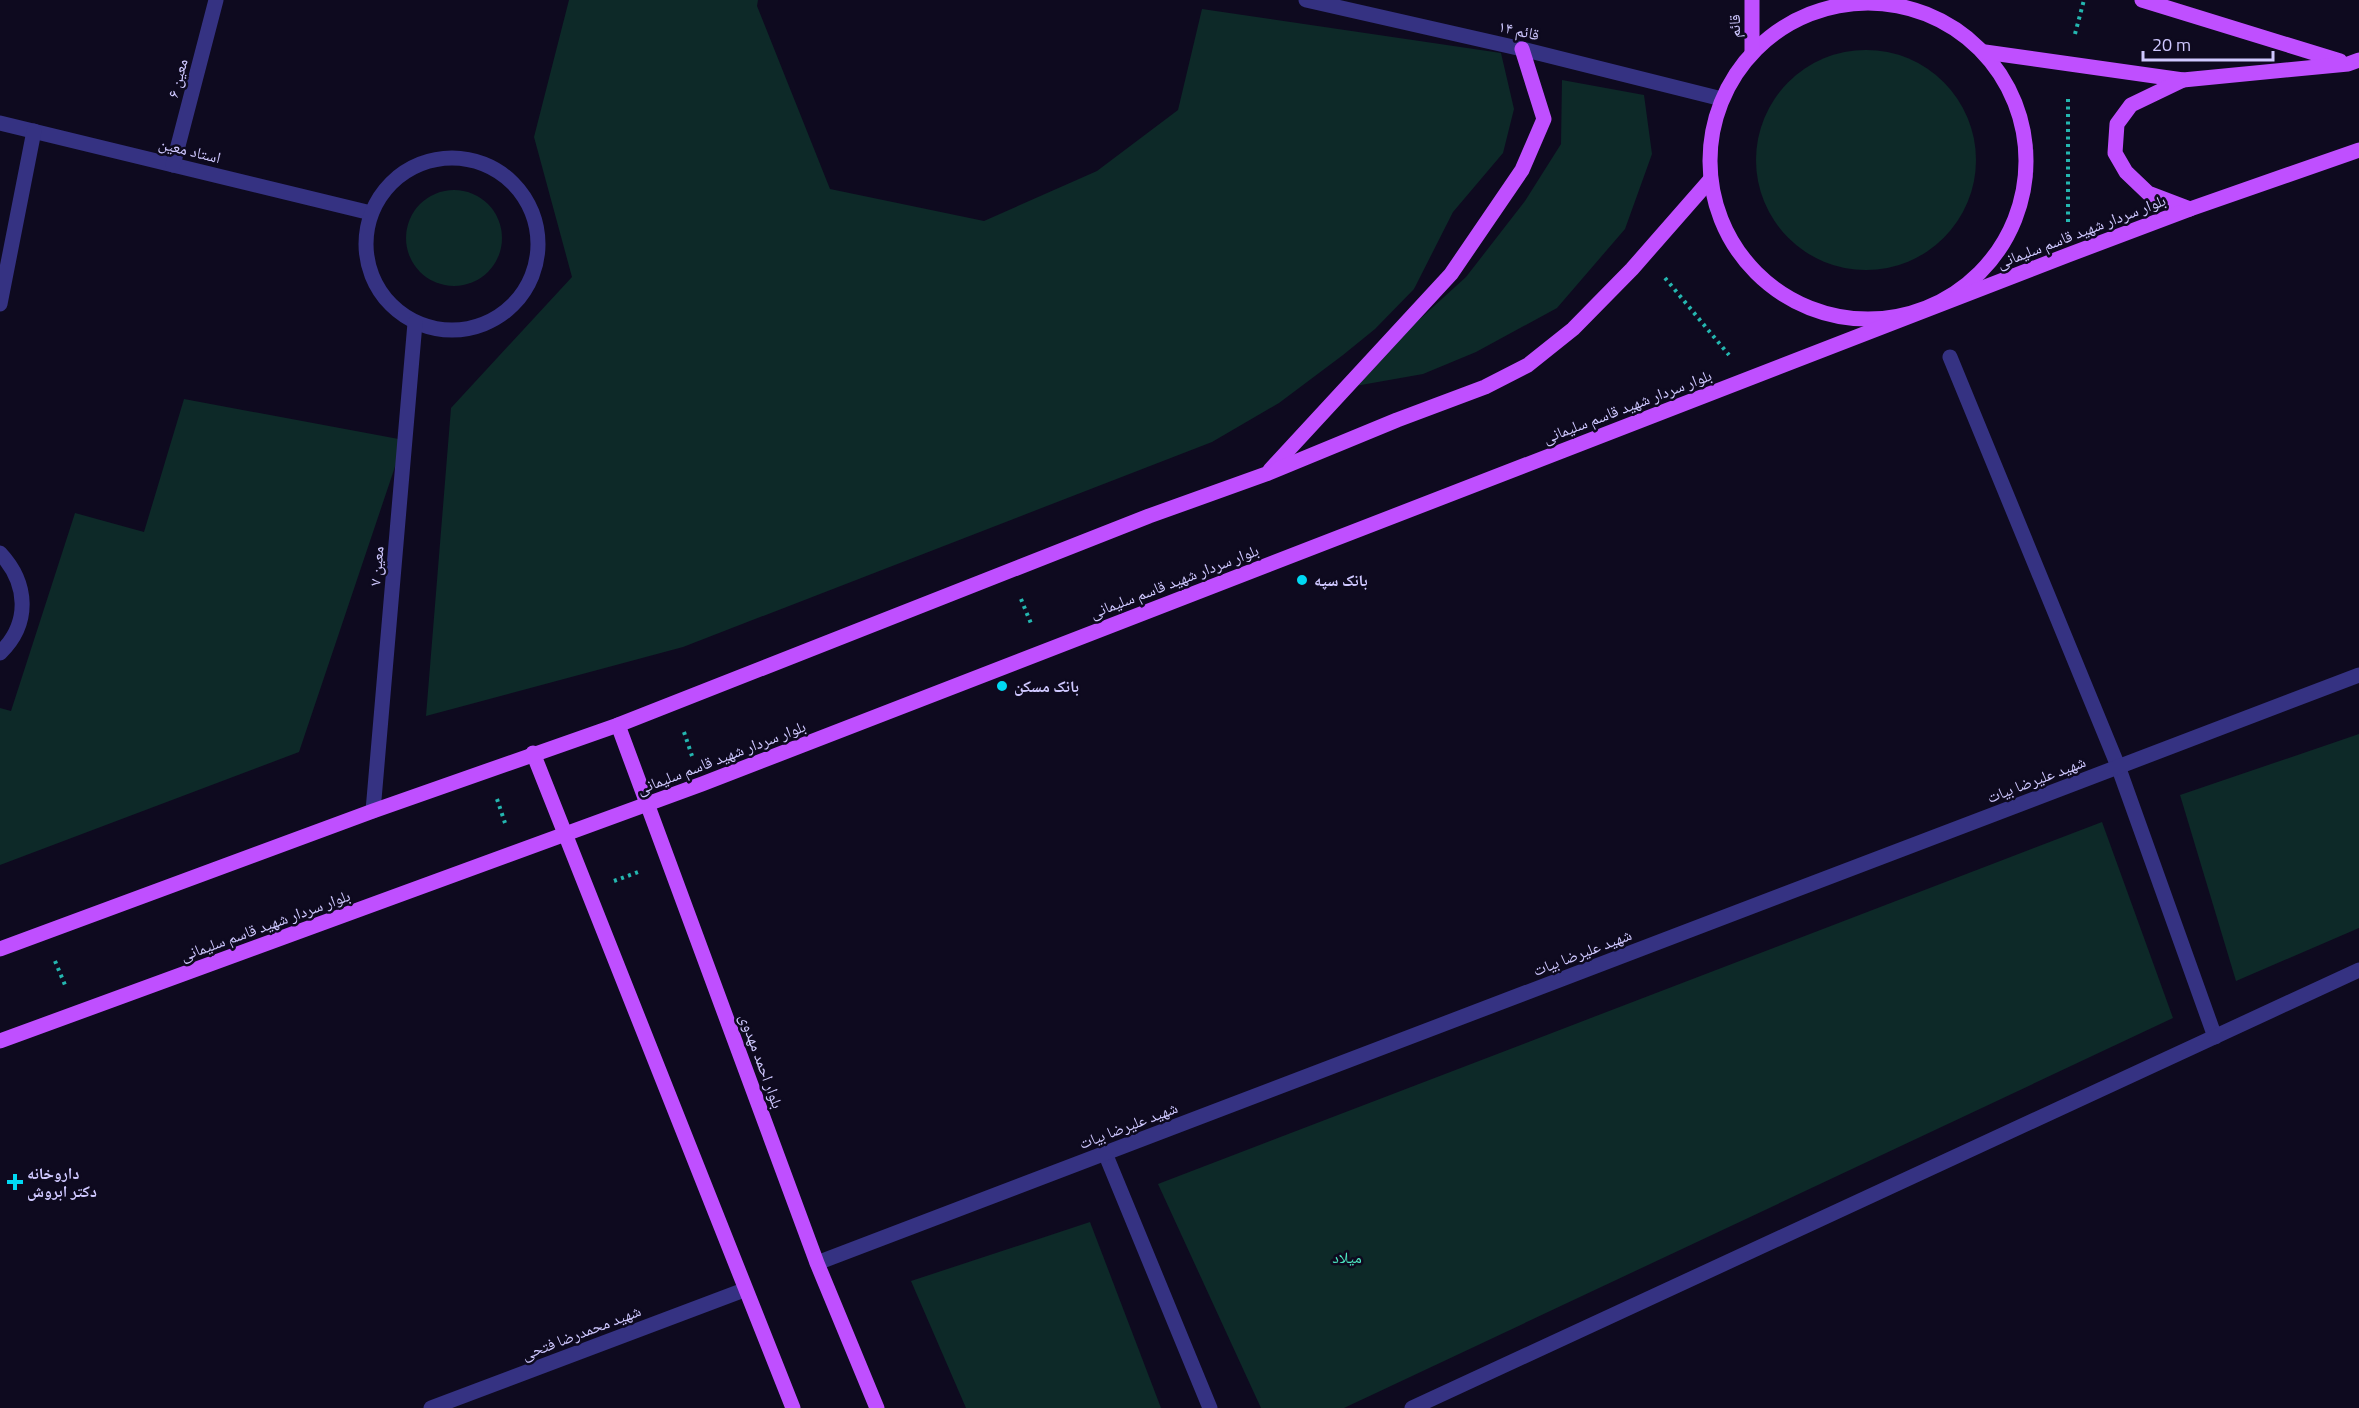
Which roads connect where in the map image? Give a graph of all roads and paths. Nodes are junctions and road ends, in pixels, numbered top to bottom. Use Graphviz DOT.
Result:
graph roads {
  1 [pos="216,0"];
  2 [pos="1306,0"];
  3 [pos="1752,0"];
  4 [pos="2084,0"];
  5 [pos="2142,0"];
  6 [pos="1902,3"];
  7 [pos="1522,49"];
  8 [pos="1752,52"];
  9 [pos="1985,52"];
  10 [pos="2354,62"];
  11 [pos="2068,64"];
  12 [pos="2182,80"];
  13 [pos="1722,99"];
  14 [pos="0,123"];
  15 [pos="34,131"];
  16 [pos="2359,150"];
  17 [pos="173,165"];
  18 [pos="1710,180"];
  19 [pos="2190,209"];
  20 [pos="371,213"];
  21 [pos="1644,254"];
  22 [pos="2068,255"];
  23 [pos="0,304"];
  24 [pos="1931,308"];
  25 [pos="415,323"];
  26 [pos="1950,357"];
  27 [pos="1749,378"];
  28 [pos="1266,474"];
  29 [pos="0,553"];
  30 [pos="1009,571"];
  31 [pos="1043,651"];
  32 [pos="0,653"];
  33 [pos="2359,675"];
  34 [pos="618,725"];
  35 [pos="533,753"];
  36 [pos="2118,766"];
  37 [pos="647,804"];
  38 [pos="373,811"];
  39 [pos="566,834"];
  40 [pos="44,933"];
  41 [pos="0,949"];
  42 [pos="2359,970"];
  43 [pos="76,1014"];
  44 [pos="2215,1037"];
  45 [pos="0,1041"];
  46 [pos="1105,1153"];
  47 [pos="817,1263"];
  48 [pos="744,1290"];
  49 [pos="431,1408"];
  50 [pos="793,1408"];
  51 [pos="877,1408"];
  52 [pos="1210,1408"];
  53 [pos="1412,1408"];
  1 -- 17 [label="street, معین ۶"];
  2 -- 7 [label="street, قائم ۱۴"];
  3 -- 8 [label="main road, قائم"];
  4 -- 11 [label="path"];
  5 -- 10 [label="main road"];
  6 -- 8 [label="main road"];
  6 -- 9 [label="main road"];
  7 -- 13 [label="street, قائم ۱۴"];
  7 -- 28 [label="main road"];
  8 -- 13 [label="main road"];
  9 -- 11 [label="main road"];
  9 -- 24 [label="main road"];
  10 -- 12 [label="main road"];
  11 -- 12 [label="main road"];
  11 -- 22 [label="path"];
  12 -- 19 [label="main road"];
  13 -- 18 [label="main road"];
  14 -- 15 [label="street, استاد معین"];
  15 -- 17 [label="street, استاد معین"];
  15 -- 23 [label="street"];
  16 -- 19 [label="main road, بلوار سردار شهید قاسم سلیمانی"];
  17 -- 20 [label="street, استاد معین"];
  18 -- 21 [label="main road"];
  18 -- 24 [label="main road"];
  19 -- 22 [label="main road, بلوار سردار شهید قاسم سلیمانی"];
  20 -- 25 [label="street"];
  20 -- 25 [label="street"];
  21 -- 27 [label="path"];
  21 -- 28 [label="main road"];
  22 -- 24 [label="main road, بلوار سردار شهید قاسم سلیمانی"];
  24 -- 27 [label="main road, بلوار سردار شهید قاسم سلیمانی"];
  25 -- 38 [label="street, معین ۷"];
  26 -- 36 [label="street"];
  27 -- 31 [label="main road, بلوار سردار شهید قاسم سلیمانی"];
  28 -- 30 [label="main road"];
  29 -- 32 [label="street"];
  30 -- 31 [label="path"];
  30 -- 34 [label="main road"];
  31 -- 37 [label="main road, بلوار سردار شهید قاسم سلیمانی"];
  33 -- 36 [label="street, شهید علیرضا بیات"];
  34 -- 35 [label="main road"];
  34 -- 37 [label="main road, بلوار احمد مهدوی"];
  35 -- 38 [label="main road"];
  35 -- 39 [label="main road"];
  36 -- 44 [label="street"];
  36 -- 46 [label="street, شهید علیرضا بیات"];
  37 -- 39 [label="main road, بلوار سردار شهید قاسم سلیمانی"];
  37 -- 47 [label="main road, بلوار احمد مهدوی"];
  38 -- 40 [label="main road"];
  39 -- 43 [label="main road, بلوار سردار شهید قاسم سلیمانی"];
  39 -- 48 [label="main road"];
  40 -- 41 [label="main road"];
  40 -- 43 [label="path"];
  42 -- 44 [label="street"];
  43 -- 45 [label="main road, بلوار سردار شهید قاسم سلیمانی"];
  44 -- 53 [label="street"];
  46 -- 47 [label="street, شهید علیرضا بیات"];
  46 -- 52 [label="street"];
  47 -- 51 [label="main road, بلوار احمد مهدوی"];
  48 -- 49 [label="street, شهید محمدرضا فتحی"];
  48 -- 50 [label="main road"];
}
